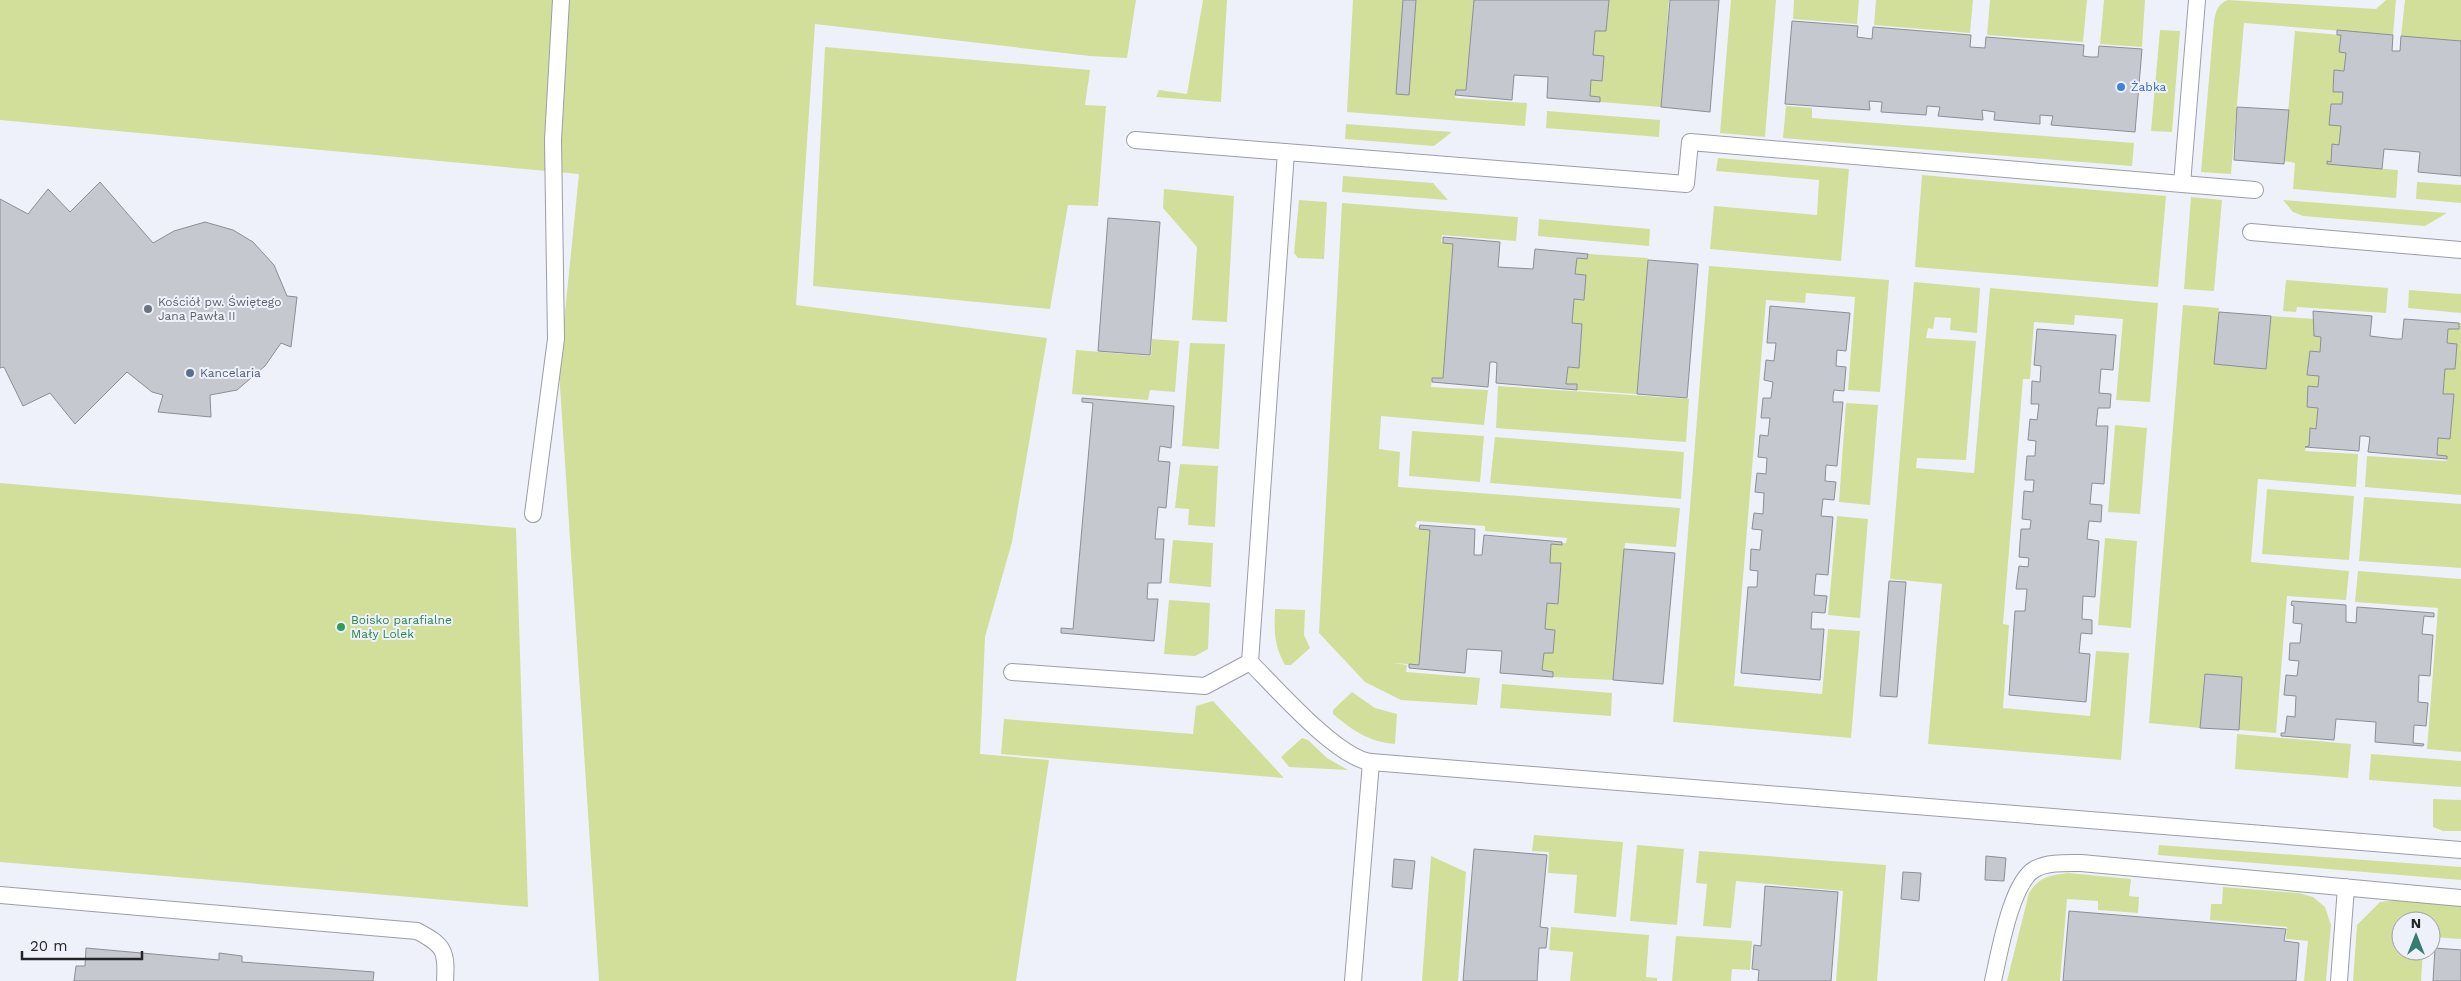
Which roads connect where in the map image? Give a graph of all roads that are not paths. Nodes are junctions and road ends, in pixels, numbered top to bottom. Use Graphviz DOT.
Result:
graph roads {
  1 [pos="561,0"];
  2 [pos="2197,0"];
  3 [pos="1135,140"];
  4 [pos="1286,152"];
  5 [pos="2182,184"];
  6 [pos="2254,190"];
  7 [pos="2251,232"];
  8 [pos="2461,250"];
  9 [pos="533,514"];
  10 [pos="1250,662"];
  11 [pos="1012,672"];
  12 [pos="1371,762"];
  13 [pos="2461,850"];
  14 [pos="2346,887"];
  15 [pos="0,895"];
  16 [pos="2461,898"];
  17 [pos="0,902"];
  18 [pos="445,981"];
  19 [pos="1353,981"];
  20 [pos="1993,981"];
  21 [pos="2339,981"];
  1 -- 9 [label="lane"];
  2 -- 5 [label="lane"];
  3 -- 4 [label="lane"];
  4 -- 5 [label="lane"];
  4 -- 10 [label="lane"];
  5 -- 6 [label="lane"];
  7 -- 8 [label="lane"];
  10 -- 11 [label="lane"];
  10 -- 12 [label="lane"];
  12 -- 13 [label="lane"];
  12 -- 19 [label="lane"];
  14 -- 16 [label="lane"];
  14 -- 20 [label="lane"];
  14 -- 21 [label="lane"];
  15 -- 17 [label="lane"];
  15 -- 18 [label="lane"];
}
